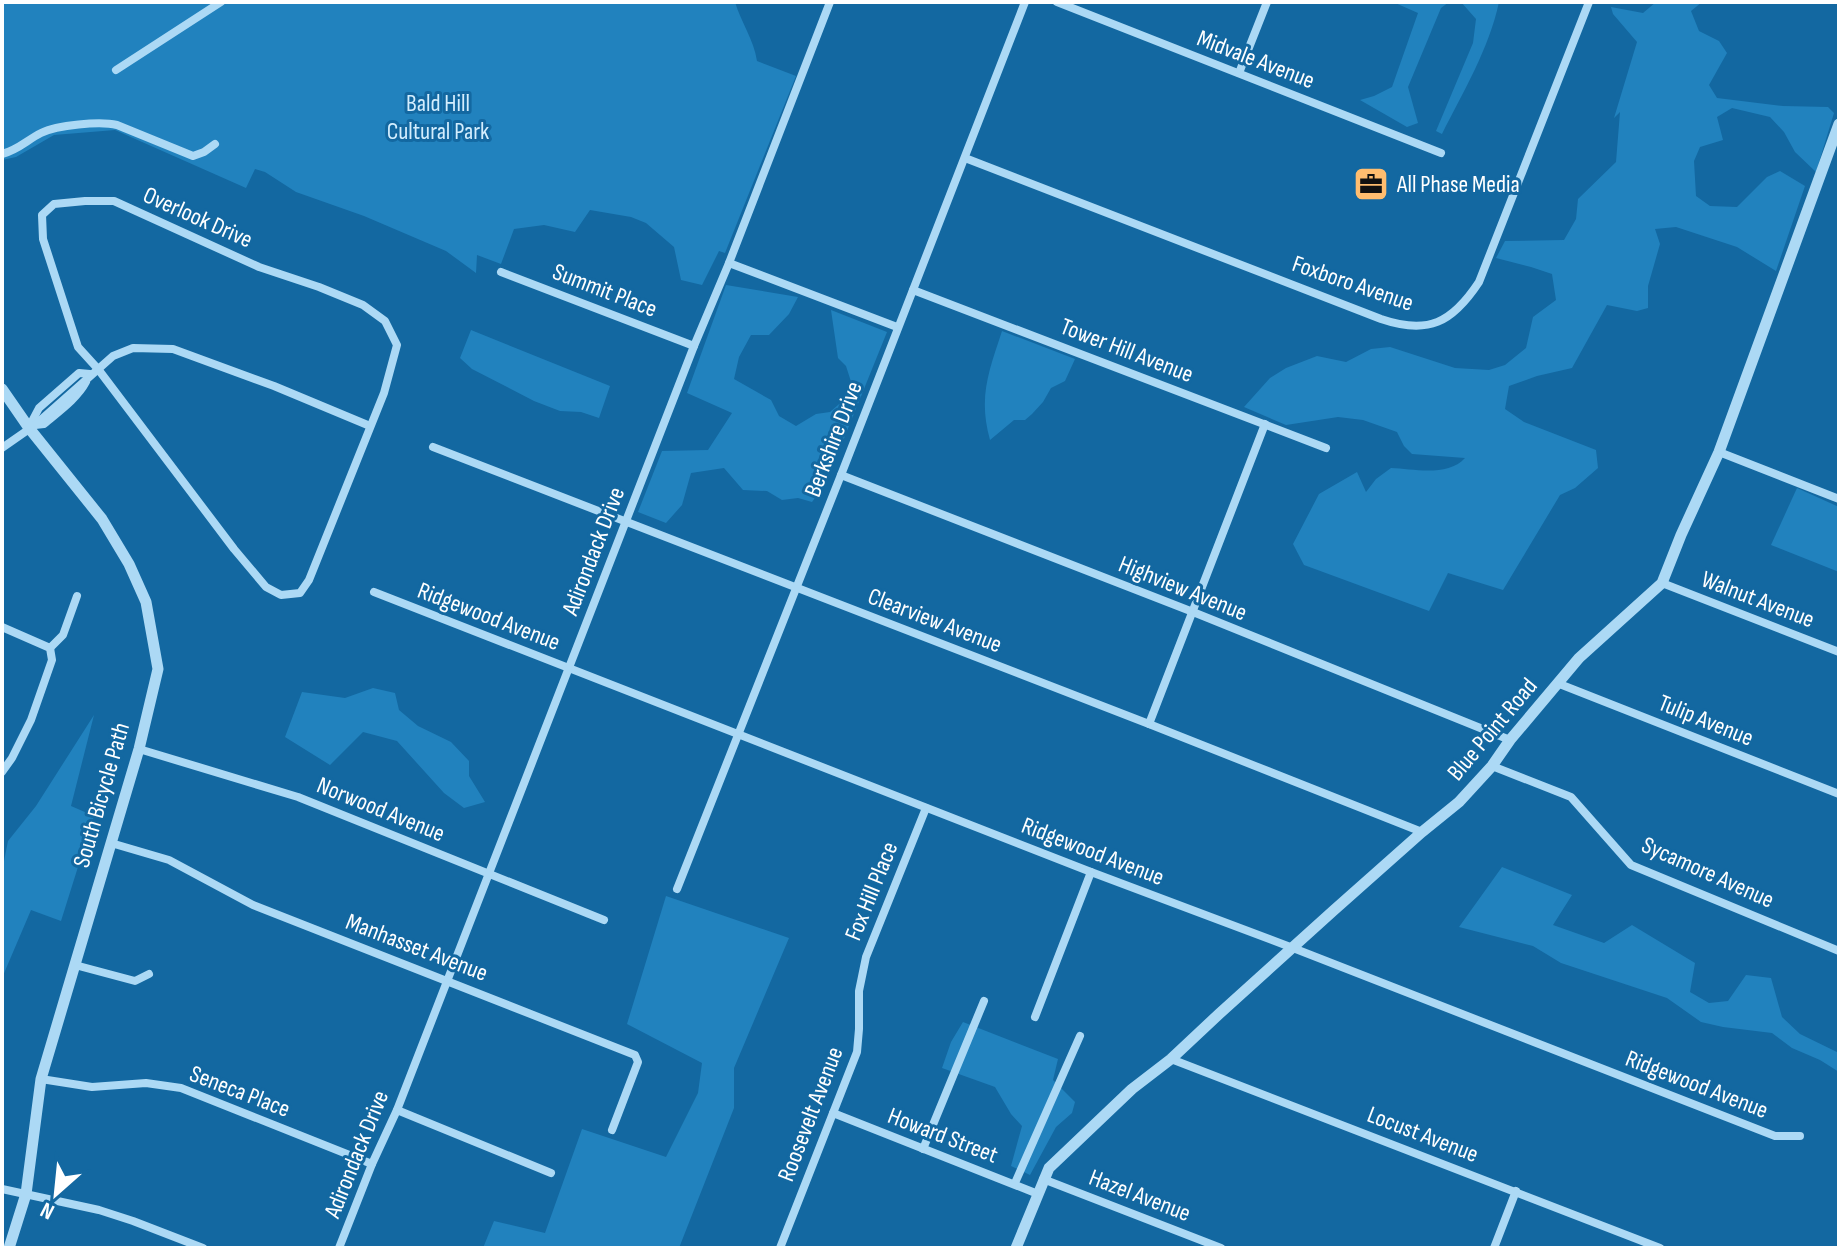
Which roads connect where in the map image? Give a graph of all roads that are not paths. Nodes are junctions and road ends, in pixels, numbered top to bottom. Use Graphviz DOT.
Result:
graph roads {
  1 [pos="221,2"];
  2 [pos="830,2"];
  3 [pos="1025,2"];
  4 [pos="1057,2"];
  5 [pos="1267,2"];
  6 [pos="1589,2"];
  7 [pos="116,70"];
  8 [pos="1239,73"];
  9 [pos="1839,124"];
  10 [pos="215,144"];
  11 [pos="1441,153"];
  12 [pos="2,154"];
  13 [pos="965,158"];
  14 [pos="729,263"];
  15 [pos="501,272"];
  16 [pos="913,290"];
  17 [pos="897,327"];
  18 [pos="694,346"];
  19 [pos="94,372"];
  20 [pos="2,389"];
  21 [pos="1265,424"];
  22 [pos="36,426"];
  23 [pos="370,426"];
  24 [pos="433,447"];
  25 [pos="2,448"];
  26 [pos="1326,448"];
  27 [pos="1719,452"];
  28 [pos="841,475"];
  29 [pos="1839,499"];
  30 [pos="626,522"];
  31 [pos="1662,583"];
  32 [pos="797,589"];
  33 [pos="374,592"];
  34 [pos="77,596"];
  35 [pos="1193,612"];
  36 [pos="2,627"];
  37 [pos="50,648"];
  38 [pos="1839,652"];
  39 [pos="568,668"];
  40 [pos="1557,683"];
  41 [pos="1149,724"];
  42 [pos="738,734"];
  43 [pos="1510,740"];
  44 [pos="139,749"];
  45 [pos="1492,766"];
  46 [pos="2,772"];
  47 [pos="1839,794"];
  48 [pos="926,808"];
  49 [pos="1422,832"];
  50 [pos="111,843"];
  51 [pos="1091,872"];
  52 [pos="488,873"];
  53 [pos="677,889"];
  54 [pos="604,920"];
  55 [pos="1293,948"];
  56 [pos="1839,951"];
  57 [pos="75,965"];
  58 [pos="149,974"];
  59 [pos="446,980"];
  60 [pos="859,991"];
  61 [pos="984,1001"];
  62 [pos="1035,1017"];
  63 [pos="1080,1036"];
  64 [pos="1171,1059"];
  65 [pos="41,1079"];
  66 [pos="397,1110"];
  67 [pos="833,1113"];
  68 [pos="612,1130"];
  69 [pos="1800,1136"];
  70 [pos="923,1149"];
  71 [pos="372,1164"];
  72 [pos="551,1173"];
  73 [pos="1043,1179"];
  74 [pos="1015,1183"];
  75 [pos="2,1189"];
  76 [pos="1516,1191"];
  77 [pos="26,1194"];
  78 [pos="1038,1194"];
  79 [pos="9,1248"];
  80 [pos="203,1248"];
  81 [pos="339,1248"];
  82 [pos="780,1248"];
  83 [pos="1016,1248"];
  84 [pos="1221,1248"];
  85 [pos="1494,1248"];
  86 [pos="1660,1248"];
  1 -- 7 [label="street"];
  2 -- 14 [label="street, Adirondack Drive"];
  3 -- 13 [label="street, Berkshire Drive"];
  4 -- 8 [label="street, Midvale Avenue"];
  5 -- 8 [label="street"];
  6 -- 13 [label="street, Foxboro Avenue"];
  8 -- 11 [label="street, Midvale Avenue"];
  9 -- 27 [label="street, Blue Point Road"];
  10 -- 12 [label="street"];
  13 -- 16 [label="street, Berkshire Drive"];
  14 -- 17 [label="street"];
  14 -- 18 [label="street, Adirondack Drive"];
  15 -- 18 [label="street, Summit Place"];
  16 -- 17 [label="street, Berkshire Drive"];
  16 -- 21 [label="street, Tower Hill Avenue"];
  17 -- 28 [label="street, Berkshire Drive"];
  18 -- 30 [label="street, Adirondack Drive"];
  19 -- 22 [label="street"];
  19 -- 22 [label="street"];
  19 -- 23 [label="street"];
  19 -- 23 [label="street, Overlook Drive"];
  19 -- 23 [label="street, Overlook Drive"];
  20 -- 22 [label="street, South Bicycle Path"];
  21 -- 26 [label="street, Tower Hill Avenue"];
  21 -- 35 [label="street"];
  22 -- 25 [label="street"];
  22 -- 44 [label="street, South Bicycle Path"];
  24 -- 30 [label="street, Clearview Avenue"];
  27 -- 29 [label="street"];
  27 -- 31 [label="street, Blue Point Road"];
  28 -- 32 [label="street, Berkshire Drive"];
  28 -- 35 [label="street, Highview Avenue"];
  30 -- 32 [label="street, Clearview Avenue"];
  30 -- 39 [label="street, Adirondack Drive"];
  31 -- 38 [label="street, Walnut Avenue"];
  31 -- 40 [label="street, Blue Point Road"];
  32 -- 41 [label="street, Clearview Avenue"];
  32 -- 42 [label="street, Berkshire Drive"];
  33 -- 39 [label="street, Ridgewood Avenue"];
  34 -- 37 [label="street"];
  35 -- 41 [label="street"];
  35 -- 43 [label="street, Highview Avenue"];
  36 -- 37 [label="street"];
  37 -- 46 [label="street"];
  39 -- 42 [label="street, Ridgewood Avenue"];
  39 -- 52 [label="street, Adirondack Drive"];
  40 -- 43 [label="street, Blue Point Road"];
  40 -- 47 [label="street, Tulip Avenue"];
  41 -- 49 [label="street, Clearview Avenue"];
  42 -- 48 [label="street, Ridgewood Avenue"];
  42 -- 53 [label="street, Berkshire Drive"];
  43 -- 45 [label="street, Blue Point Road"];
  44 -- 50 [label="street, South Bicycle Path"];
  44 -- 52 [label="street, Norwood Avenue"];
  45 -- 49 [label="street, Blue Point Road"];
  45 -- 56 [label="street, Sycamore Avenue"];
  48 -- 51 [label="street, Ridgewood Avenue"];
  48 -- 60 [label="street, Fox Hill Place"];
  49 -- 55 [label="street, Blue Point Road"];
  50 -- 57 [label="street, South Bicycle Path"];
  50 -- 59 [label="street, Manhasset Avenue"];
  51 -- 55 [label="street, Ridgewood Avenue"];
  51 -- 62 [label="street"];
  52 -- 54 [label="street, Norwood Avenue"];
  52 -- 59 [label="street, Adirondack Drive"];
  55 -- 64 [label="street, Blue Point Road"];
  55 -- 69 [label="street, Ridgewood Avenue"];
  57 -- 58 [label="street"];
  57 -- 65 [label="street, South Bicycle Path"];
  59 -- 66 [label="street, Adirondack Drive"];
  59 -- 68 [label="street, Manhasset Avenue"];
  60 -- 67 [label="street, Roosevelt Avenue"];
  61 -- 70 [label="street"];
  63 -- 74 [label="street"];
  64 -- 73 [label="street, Blue Point Road"];
  64 -- 76 [label="street, Locust Avenue"];
  65 -- 71 [label="street, Seneca Place"];
  65 -- 77 [label="street, South Bicycle Path"];
  66 -- 71 [label="street, Adirondack Drive"];
  66 -- 72 [label="street"];
  67 -- 70 [label="street, Howard Street"];
  67 -- 82 [label="street, Roosevelt Avenue"];
  70 -- 74 [label="street, Howard Street"];
  71 -- 81 [label="street, Adirondack Drive"];
  73 -- 78 [label="street, Blue Point Road"];
  73 -- 84 [label="street, Hazel Avenue"];
  74 -- 78 [label="street, Howard Street"];
  75 -- 77 [label="street"];
  76 -- 85 [label="street"];
  76 -- 86 [label="street, Locust Avenue"];
  77 -- 79 [label="street, South Bicycle Path"];
  77 -- 80 [label="street"];
  78 -- 83 [label="street, Blue Point Road"];
}
